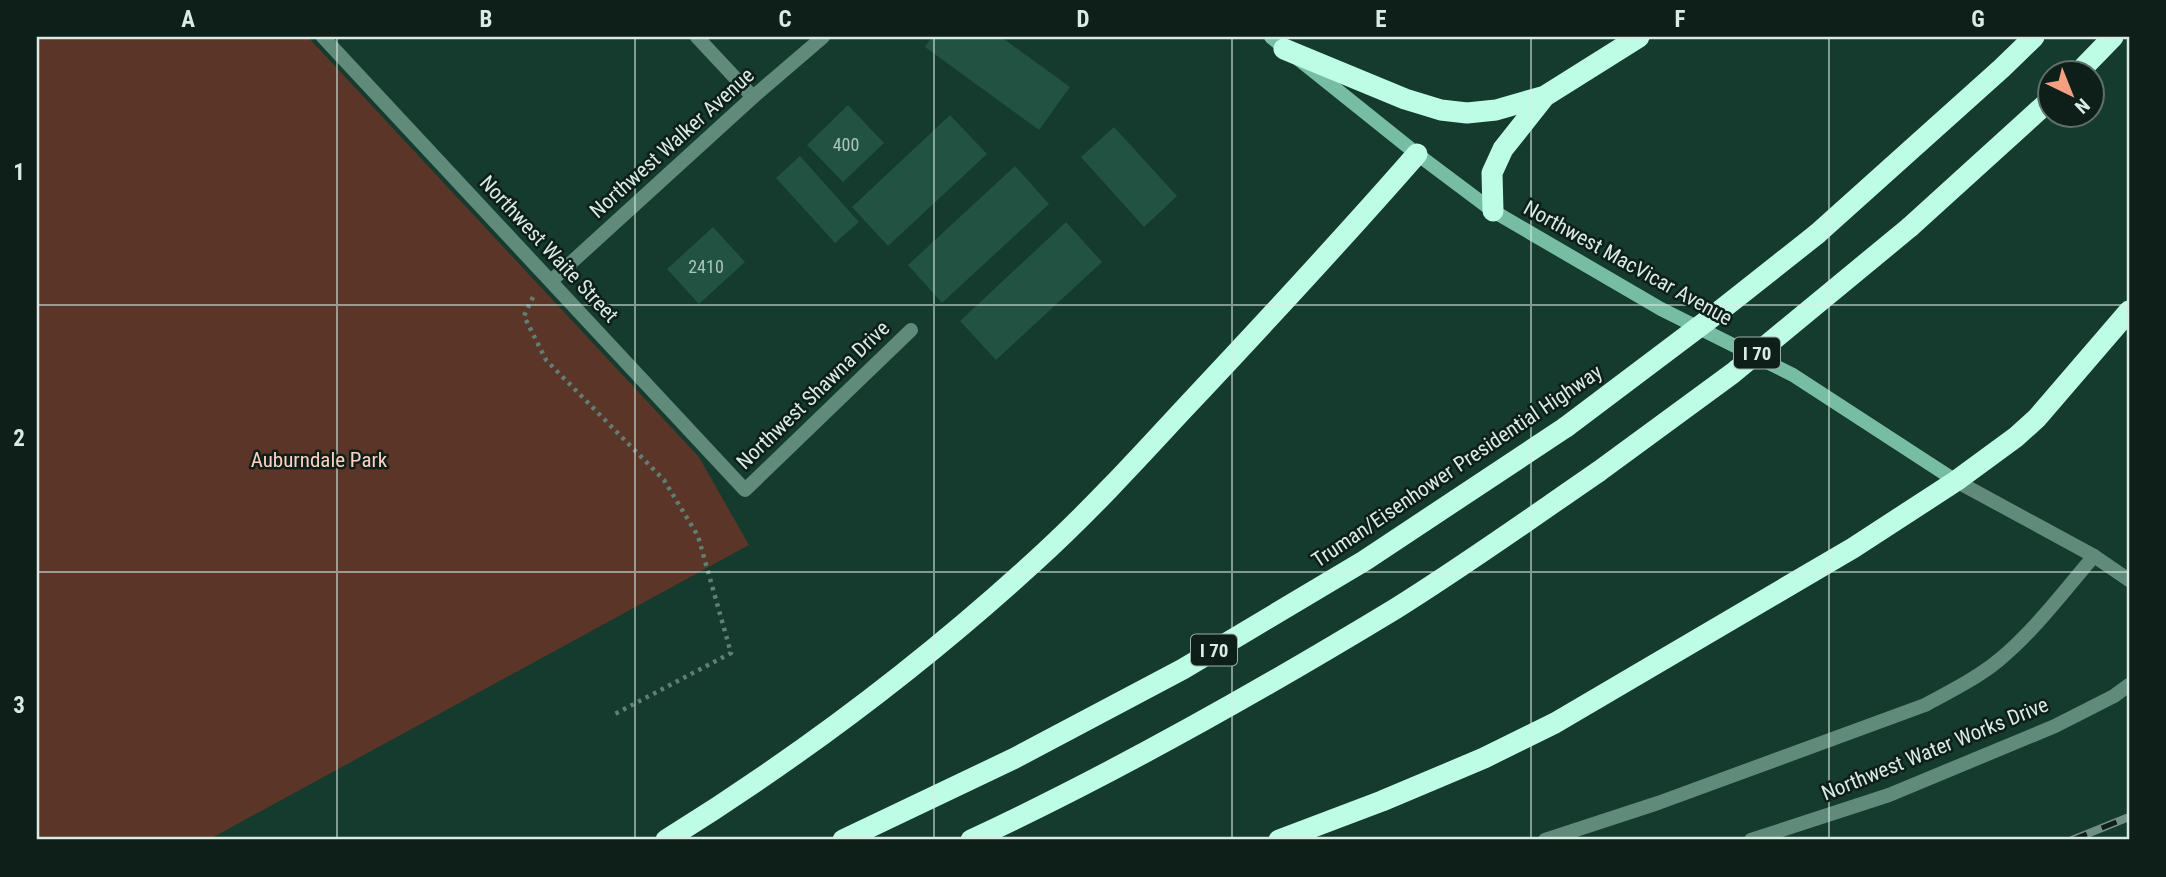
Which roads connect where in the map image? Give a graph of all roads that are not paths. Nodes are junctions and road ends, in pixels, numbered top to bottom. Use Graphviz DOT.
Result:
graph roads {
  1 [pos="323,37"];
  2 [pos="697,37"];
  3 [pos="823,37"];
  4 [pos="1639,37"];
  5 [pos="2034,37"];
  6 [pos="2113,37"];
  7 [pos="1277,43"];
  8 [pos="2091,60"];
  9 [pos="1545,96"];
  10 [pos="753,97"];
  11 [pos="2036,113"];
  12 [pos="1417,154"];
  13 [pos="1493,211"];
  14 [pos="551,281"];
  15 [pos="2129,311"];
  16 [pos="911,330"];
  17 [pos="1956,481"];
  18 [pos="745,490"];
  19 [pos="2094,556"];
  20 [pos="2129,580"];
  21 [pos="2129,685"];
  22 [pos="666,840"];
  23 [pos="843,840"];
  24 [pos="971,840"];
  25 [pos="1279,840"];
  26 [pos="1545,840"];
  27 [pos="1751,840"];
  1 -- 14 [label="street, Northwest Waite Street"];
  2 -- 10 [label="street"];
  3 -- 10 [label="street, Northwest Walker Avenue"];
  4 -- 9 [label="highway"];
  5 -- 23 [label="highway, Truman/Eisenhower Presidential Highway / I 70, bridge"];
  6 -- 8 [label="highway"];
  7 -- 9 [label="highway"];
  7 -- 12 [label="main road, Northwest MacVicar Avenue"];
  9 -- 13 [label="highway"];
  10 -- 14 [label="street, Northwest Walker Avenue"];
  11 -- 24 [label="highway, I 70, bridge"];
  12 -- 13 [label="main road, Northwest MacVicar Avenue"];
  12 -- 22 [label="highway"];
  13 -- 17 [label="main road, Northwest MacVicar Avenue"];
  14 -- 18 [label="street, Northwest Waite Street"];
  15 -- 17 [label="highway"];
  16 -- 18 [label="street, Northwest Shawna Drive"];
  17 -- 19 [label="street, Northwest MacVicar Avenue"];
  17 -- 25 [label="highway"];
  19 -- 20 [label="street, Northwest MacVicar Avenue"];
  19 -- 26 [label="street"];
  21 -- 27 [label="street, Northwest Water Works Drive"];
}
